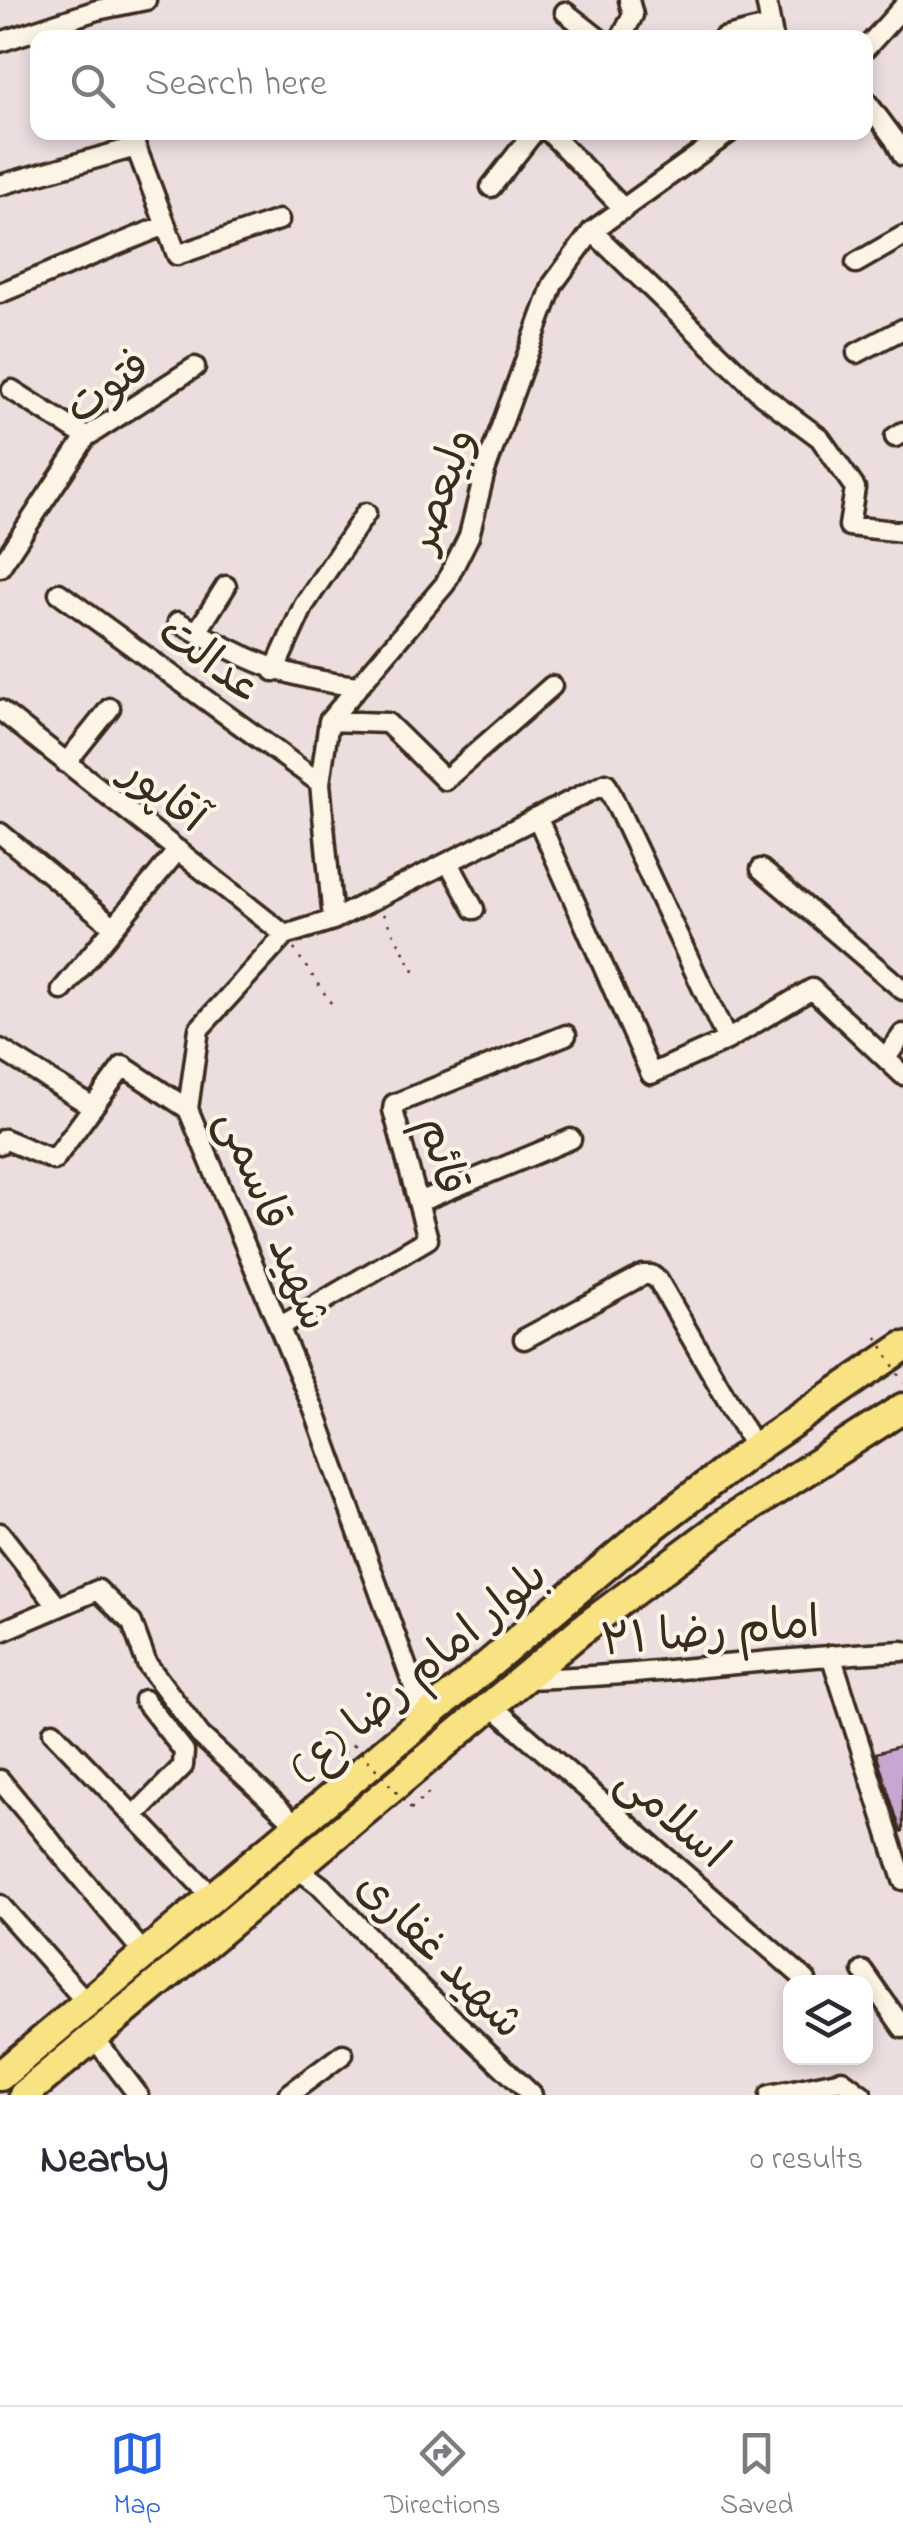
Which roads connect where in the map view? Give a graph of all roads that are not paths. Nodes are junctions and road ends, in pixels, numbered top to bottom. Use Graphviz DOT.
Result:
graph roads {
  1 [pos="146,0"];
  2 [pos="629,0"];
  3 [pos="766,0"];
  4 [pos="99,5"];
  5 [pos="903,7"];
  6 [pos="565,12"];
  7 [pos="32,30"];
  8 [pos="588,30"];
  9 [pos="625,30"];
  10 [pos="772,30"];
  11 [pos="30,31"];
  12 [pos="873,40"];
  13 [pos="0,42"];
  14 [pos="873,110"];
  15 [pos="528,140"];
  16 [pos="557,140"];
  17 [pos="711,140"];
  18 [pos="903,156"];
  19 [pos="0,185"];
  20 [pos="491,187"];
  21 [pos="624,209"];
  22 [pos="279,220"];
  23 [pos="163,226"];
  24 [pos="592,232"];
  25 [pos="903,236"];
  26 [pos="856,263"];
  27 [pos="0,293"];
  28 [pos="903,329"];
  29 [pos="857,353"];
  30 [pos="195,367"];
  31 [pos="12,390"];
  32 [pos="86,436"];
  33 [pos="366,513"];
  34 [pos="903,532"];
  35 [pos="0,567"];
  36 [pos="226,586"];
  37 [pos="58,594"];
  38 [pos="178,622"];
  39 [pos="197,632"];
  40 [pos="274,671"];
  41 [pos="358,686"];
  42 [pos="552,686"];
  43 [pos="110,708"];
  44 [pos="0,710"];
  45 [pos="329,721"];
  46 [pos="66,762"];
  47 [pos="320,783"];
  48 [pos="538,819"];
  49 [pos="0,833"];
  50 [pos="178,850"];
  51 [pos="449,862"];
  52 [pos="761,869"];
  53 [pos="474,909"];
  54 [pos="333,920"];
  55 [pos="114,927"];
  56 [pos="285,935"];
  57 [pos="62,990"];
  58 [pos="903,990"];
  59 [pos="903,1034"];
  60 [pos="566,1035"];
  61 [pos="727,1040"];
  62 [pos="0,1048"];
  63 [pos="886,1058"];
  64 [pos="903,1075"];
  65 [pos="93,1107"];
  66 [pos="188,1109"];
  67 [pos="570,1139"];
  68 [pos="1,1140"];
  69 [pos="419,1202"];
  70 [pos="281,1326"];
  71 [pos="524,1338"];
  72 [pos="890,1342"];
  73 [pos="897,1414"];
  74 [pos="762,1443"];
  75 [pos="792,1479"];
  76 [pos="0,1533"];
  77 [pos="58,1607"];
  78 [pos="0,1632"];
  79 [pos="903,1651"];
  80 [pos="831,1655"];
  81 [pos="524,1680"];
  82 [pos="144,1700"];
  83 [pos="492,1706"];
  84 [pos="425,1718"];
  85 [pos="53,1732"];
  86 [pos="0,1780"];
  87 [pos="134,1816"];
  88 [pos="298,1826"];
  89 [pos="297,1868"];
  90 [pos="903,1880"];
  91 [pos="214,1899"];
  92 [pos="0,1905"];
  93 [pos="146,1956"];
  94 [pos="863,1971"];
  95 [pos="800,1975"];
  96 [pos="88,2004"];
  97 [pos="903,2028"];
  98 [pos="93,2036"];
  99 [pos="343,2054"];
  100 [pos="0,2076"];
  101 [pos="24,2095"];
  102 [pos="138,2095"];
  103 [pos="288,2095"];
  104 [pos="532,2095"];
  105 [pos="770,2095"];
  106 [pos="862,2095"];
  1 -- 4 [label="street"];
  2 -- 9 [label="street"];
  3 -- 10 [label="street"];
  4 -- 7 [label="street"];
  5 -- 12 [label="street"];
  6 -- 8 [label="street"];
  11 -- 13 [label="street"];
  14 -- 18 [label="street"];
  15 -- 20 [label="street"];
  16 -- 21 [label="street"];
  17 -- 21 [label="street, ولیعصر"];
  19 -- 23 [label="street"];
  21 -- 24 [label="street, ولیعصر"];
  22 -- 23 [label="street"];
  23 -- 27 [label="street"];
  24 -- 34 [label="street"];
  24 -- 41 [label="street, ولیعصر"];
  25 -- 26 [label="street"];
  28 -- 29 [label="street"];
  30 -- 32 [label="street, فتوت"];
  31 -- 32 [label="street"];
  32 -- 35 [label="street, فتوت"];
  33 -- 40 [label="street"];
  36 -- 39 [label="street"];
  37 -- 47 [label="street, عدالت"];
  38 -- 39 [label="street"];
  39 -- 40 [label="street"];
  40 -- 41 [label="street"];
  41 -- 45 [label="street, ولیعصر"];
  42 -- 45 [label="street"];
  43 -- 46 [label="street"];
  44 -- 46 [label="street, آقاپور"];
  45 -- 47 [label="street"];
  46 -- 50 [label="street, آقاپور"];
  47 -- 54 [label="street"];
  48 -- 51 [label="street"];
  48 -- 61 [label="street"];
  48 -- 61 [label="street"];
  49 -- 55 [label="street"];
  50 -- 55 [label="street"];
  50 -- 56 [label="street, آقاپور"];
  51 -- 53 [label="street"];
  51 -- 54 [label="street"];
  52 -- 58 [label="street"];
  54 -- 56 [label="street"];
  55 -- 57 [label="street"];
  56 -- 66 [label="street, شهید قاسمی"];
  59 -- 63 [label="street"];
  60 -- 69 [label="street, قائم"];
  61 -- 63 [label="street"];
  62 -- 65 [label="street"];
  63 -- 64 [label="street"];
  65 -- 66 [label="street"];
  65 -- 68 [label="street"];
  66 -- 70 [label="street, شهید قاسمی"];
  67 -- 69 [label="street"];
  69 -- 70 [label="street, قائم"];
  70 -- 84 [label="street, شهید قاسمی"];
  71 -- 74 [label="street"];
  72 -- 74 [label="highway, بلوار امام رضا (ع)"];
  73 -- 75 [label="highway, بلوار امام رضا (ع)"];
  74 -- 75 [label="highway"];
  74 -- 84 [label="highway, بلوار امام رضا (ع)"];
  75 -- 81 [label="highway, بلوار امام رضا (ع)"];
  76 -- 77 [label="street"];
  77 -- 78 [label="street"];
  77 -- 88 [label="street"];
  79 -- 80 [label="street, امام رضا ۲۱"];
  80 -- 81 [label="street, امام رضا ۲۱"];
  80 -- 90 [label="street"];
  81 -- 83 [label="highway, بلوار امام رضا (ع)"];
  82 -- 87 [label="street"];
  83 -- 89 [label="highway, بلوار امام رضا (ع)"];
  83 -- 95 [label="street, اسلامی"];
  84 -- 88 [label="highway, بلوار امام رضا (ع)"];
  85 -- 87 [label="street"];
  86 -- 93 [label="street"];
  87 -- 91 [label="street"];
  88 -- 91 [label="highway, بلوار امام رضا (ع)"];
  89 -- 98 [label="highway, بلوار امام رضا (ع)"];
  89 -- 104 [label="street, شهید غفاری"];
  91 -- 93 [label="highway, بلوار امام رضا (ع)"];
  92 -- 96 [label="street"];
  93 -- 96 [label="highway, بلوار امام رضا (ع)"];
  94 -- 97 [label="street"];
  96 -- 100 [label="highway, بلوار امام رضا (ع)"];
  98 -- 101 [label="highway, بلوار امام رضا (ع)"];
  98 -- 102 [label="street"];
  99 -- 103 [label="street"];
  105 -- 106 [label="street"];
}
